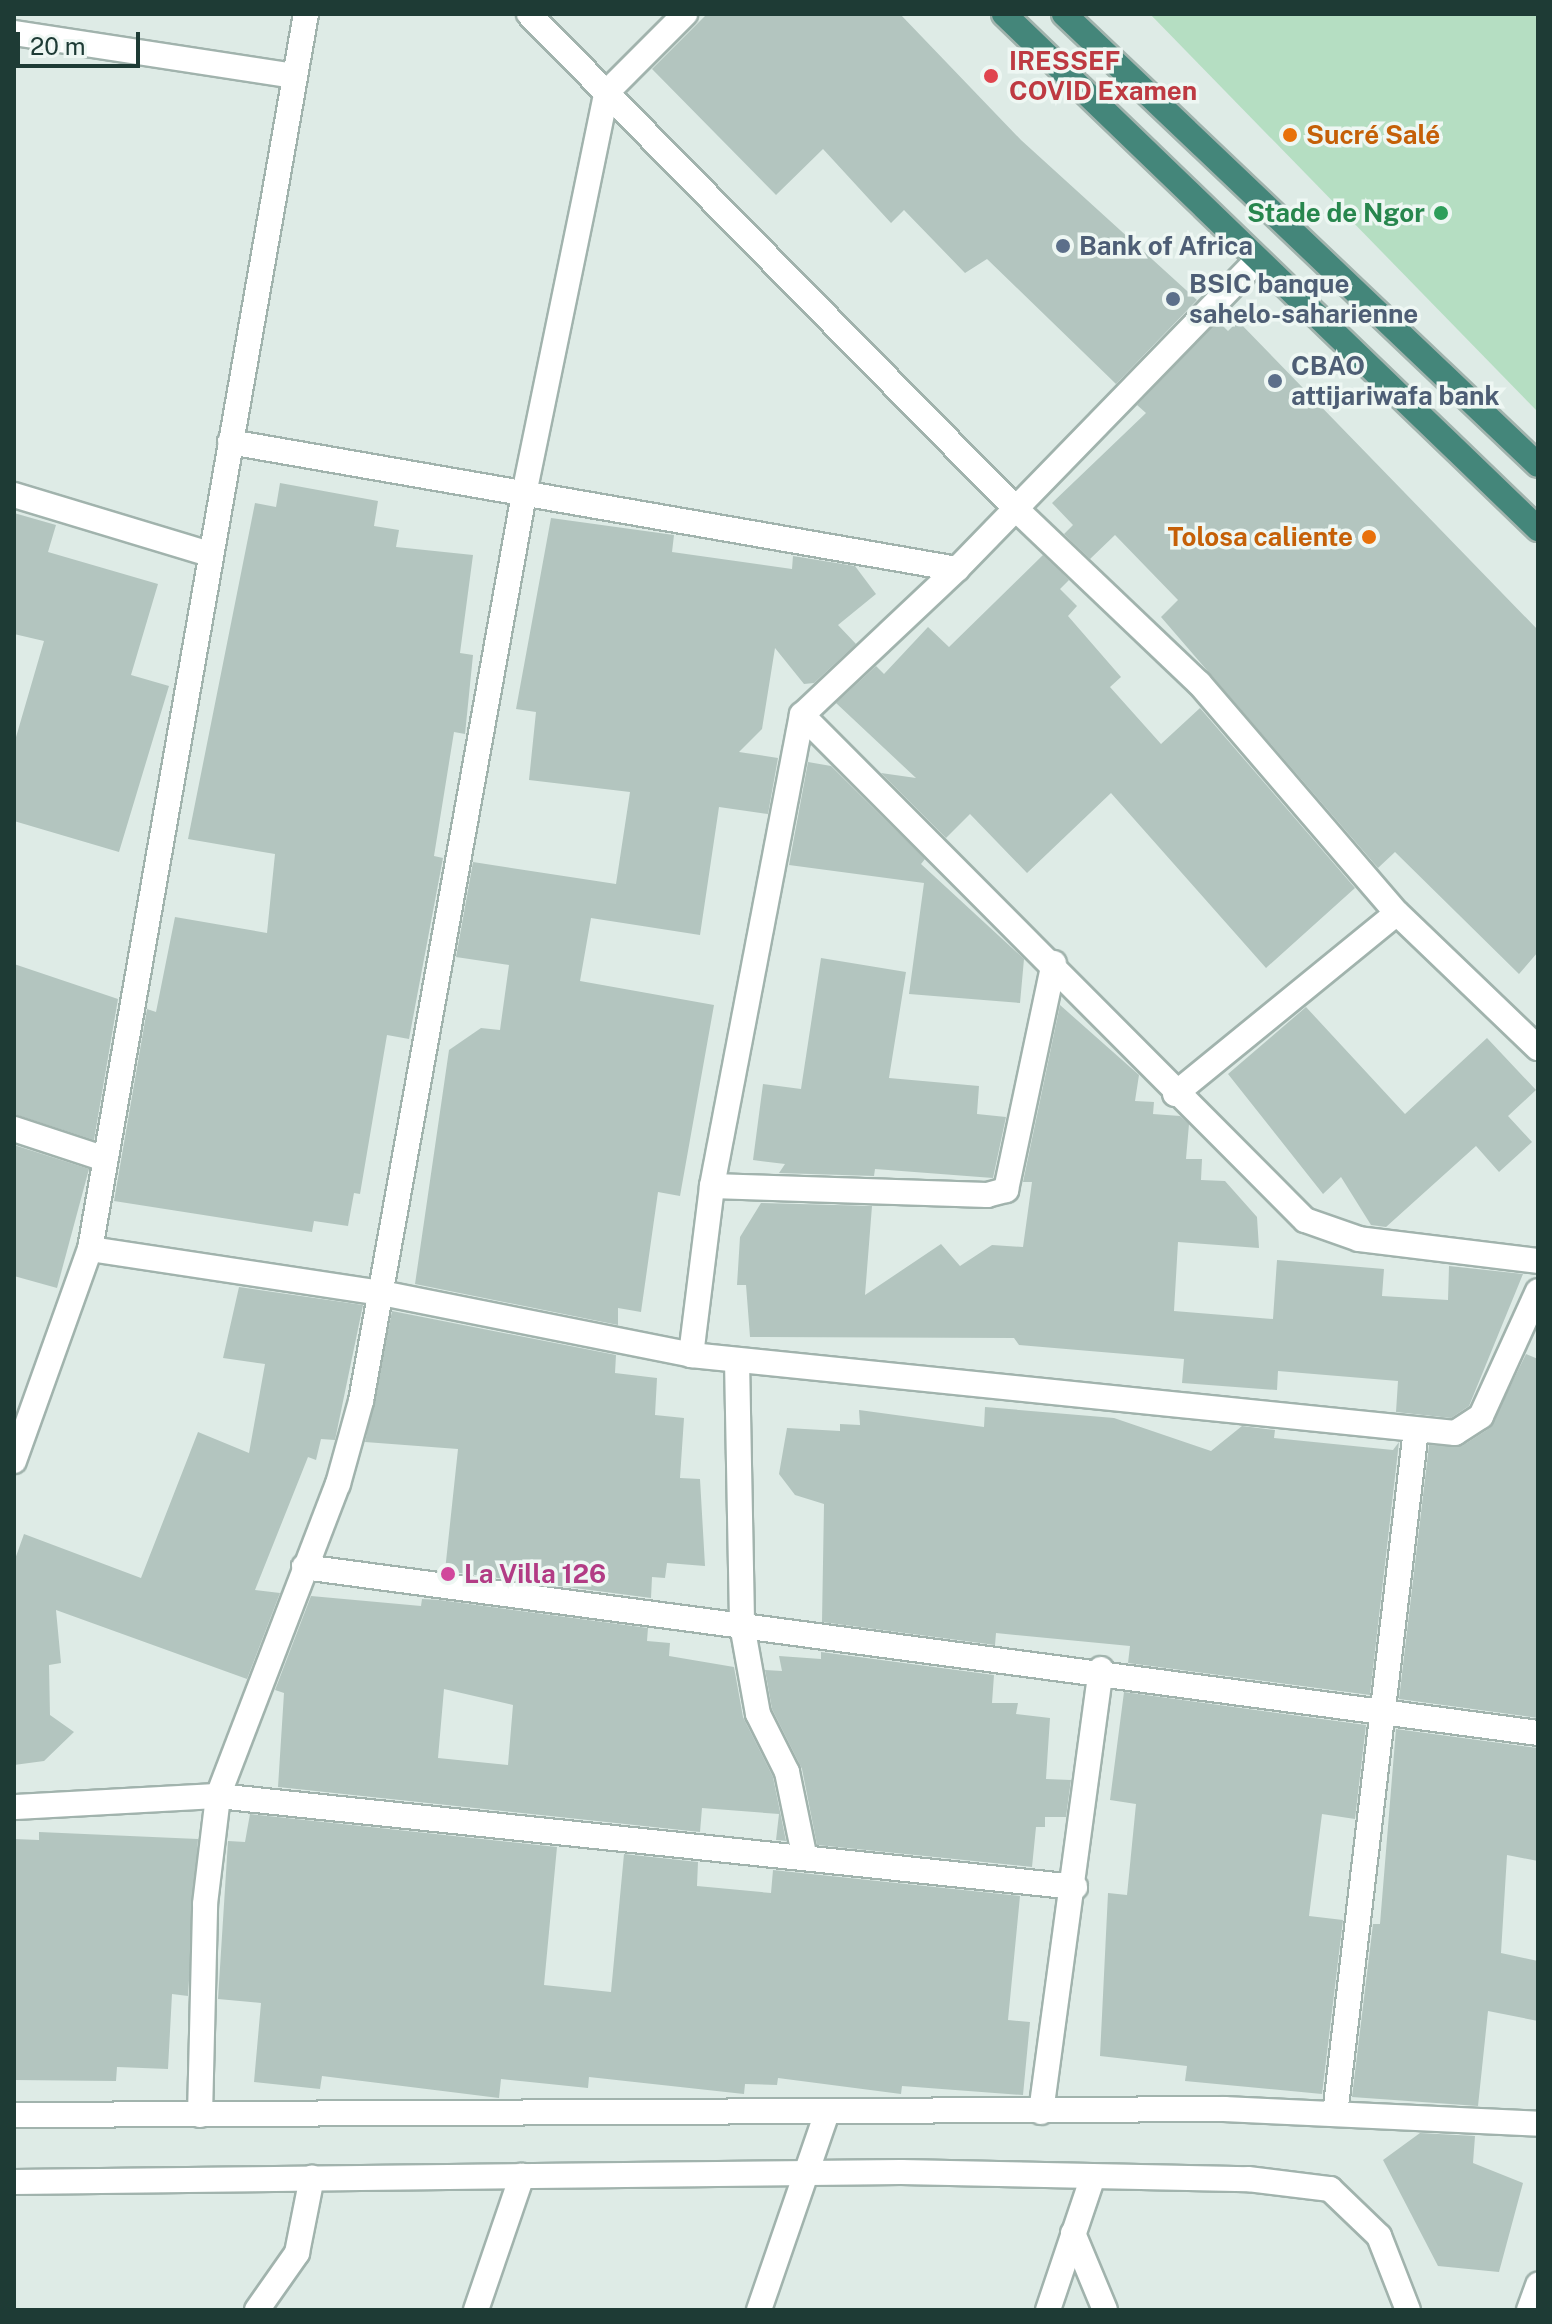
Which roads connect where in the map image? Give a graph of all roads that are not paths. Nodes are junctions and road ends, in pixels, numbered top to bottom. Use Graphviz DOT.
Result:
graph roads {
  1 [pos="306,14"];
  2 [pos="529,14"];
  3 [pos="685,14"];
  4 [pos="1004,14"];
  5 [pos="1064,14"];
  6 [pos="14,33"];
  7 [pos="295,76"];
  8 [pos="606,93"];
  9 [pos="1256,261"];
  10 [pos="230,442"];
  11 [pos="1534,453"];
  12 [pos="524,494"];
  13 [pos="14,495"];
  14 [pos="1015,508"];
  15 [pos="1538,529"];
  16 [pos="210,554"];
  17 [pos="957,569"];
  18 [pos="802,715"];
  19 [pos="1397,913"];
  20 [pos="1054,963"];
  21 [pos="1538,1048"];
  22 [pos="1175,1094"];
  23 [pos="14,1129"];
  24 [pos="105,1159"];
  25 [pos="712,1186"];
  26 [pos="90,1249"];
  27 [pos="1538,1261"];
  28 [pos="1538,1291"];
  29 [pos="382,1293"];
  30 [pos="691,1355"];
  31 [pos="737,1360"];
  32 [pos="1416,1430"];
  33 [pos="14,1461"];
  34 [pos="304,1567"];
  35 [pos="742,1625"];
  36 [pos="1101,1669"];
  37 [pos="1379,1707"];
  38 [pos="1538,1733"];
  39 [pos="218,1796"];
  40 [pos="14,1807"];
  41 [pos="804,1854"];
  42 [pos="1075,1887"];
  43 [pos="1041,2112"];
  44 [pos="1335,2114"];
  45 [pos="14,2115"];
  46 [pos="200,2115"];
  47 [pos="826,2115"];
  48 [pos="1538,2124"];
  49 [pos="806,2175"];
  50 [pos="522,2176"];
  51 [pos="1093,2176"];
  52 [pos="312,2177"];
  53 [pos="14,2182"];
  54 [pos="1073,2233"];
  55 [pos="1538,2285"];
  56 [pos="257,2310"];
  57 [pos="476,2310"];
  58 [pos="759,2310"];
  59 [pos="1048,2310"];
  60 [pos="1105,2310"];
  61 [pos="1408,2310"];
  62 [pos="1529,2310"];
  1 -- 7 [label="street"];
  2 -- 8 [label="street"];
  3 -- 8 [label="street"];
  4 -- 9 [label="highway"];
  5 -- 11 [label="highway"];
  6 -- 7 [label="street"];
  7 -- 10 [label="street"];
  8 -- 12 [label="street"];
  8 -- 14 [label="street"];
  9 -- 14 [label="street"];
  9 -- 15 [label="highway"];
  10 -- 12 [label="street"];
  10 -- 16 [label="street"];
  12 -- 17 [label="street"];
  12 -- 29 [label="street"];
  13 -- 16 [label="street"];
  14 -- 17 [label="street"];
  14 -- 19 [label="street"];
  16 -- 24 [label="street"];
  17 -- 18 [label="street"];
  18 -- 20 [label="street"];
  18 -- 25 [label="street"];
  19 -- 21 [label="street"];
  19 -- 22 [label="street"];
  20 -- 22 [label="street"];
  20 -- 25 [label="street"];
  22 -- 27 [label="street"];
  23 -- 24 [label="street"];
  24 -- 26 [label="street"];
  25 -- 30 [label="street"];
  26 -- 29 [label="street"];
  26 -- 33 [label="street"];
  28 -- 32 [label="street"];
  29 -- 30 [label="street"];
  29 -- 34 [label="street"];
  30 -- 31 [label="street"];
  31 -- 32 [label="street"];
  31 -- 35 [label="street"];
  32 -- 37 [label="street"];
  34 -- 35 [label="street"];
  34 -- 39 [label="street"];
  35 -- 36 [label="street"];
  35 -- 41 [label="street"];
  36 -- 37 [label="street"];
  36 -- 42 [label="street"];
  37 -- 38 [label="street"];
  37 -- 44 [label="street"];
  39 -- 40 [label="street"];
  39 -- 41 [label="street"];
  39 -- 46 [label="street"];
  41 -- 42 [label="street"];
  42 -- 43 [label="street"];
  43 -- 44 [label="street"];
  43 -- 47 [label="street"];
  44 -- 48 [label="street"];
  45 -- 46 [label="street"];
  46 -- 47 [label="street"];
  47 -- 49 [label="street"];
  49 -- 50 [label="street"];
  49 -- 51 [label="street"];
  49 -- 58 [label="street"];
  50 -- 52 [label="street"];
  50 -- 57 [label="street"];
  51 -- 54 [label="street"];
  51 -- 61 [label="street"];
  52 -- 53 [label="street"];
  52 -- 56 [label="street"];
  54 -- 59 [label="street"];
  54 -- 60 [label="street"];
  55 -- 62 [label="street"];
}
